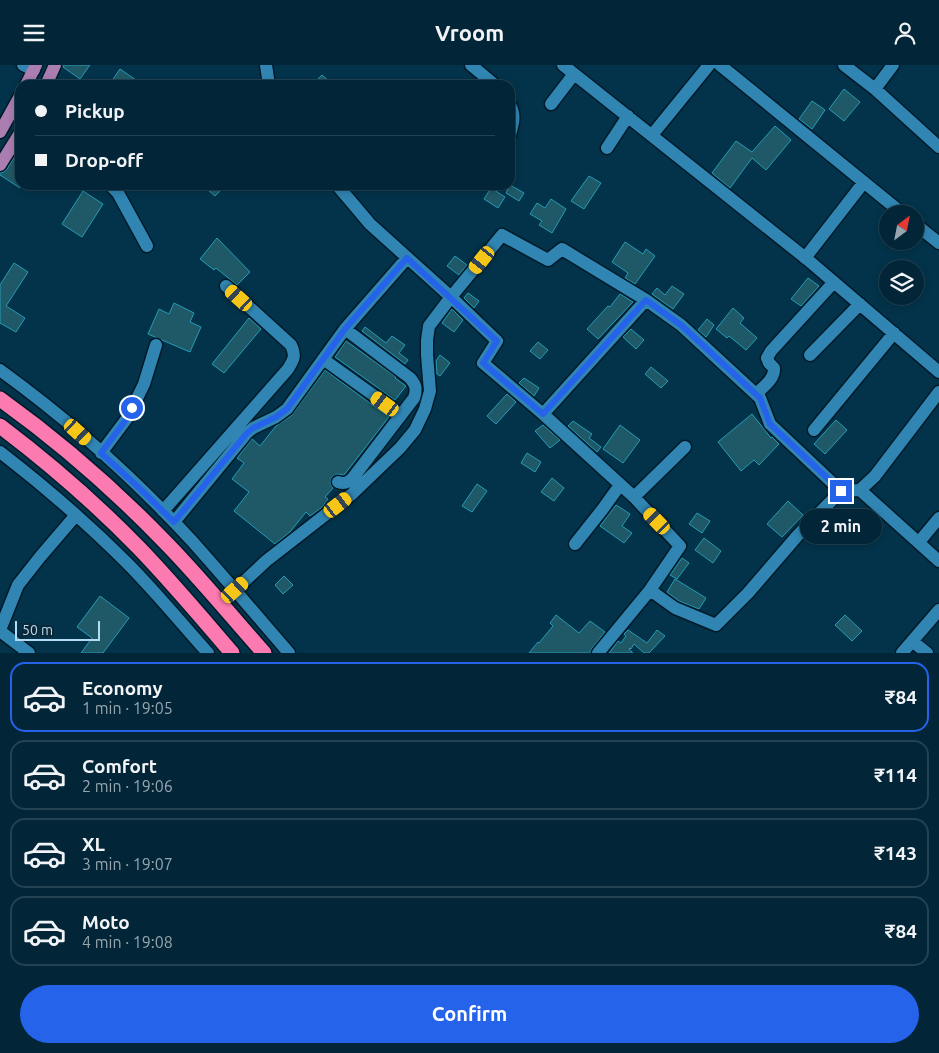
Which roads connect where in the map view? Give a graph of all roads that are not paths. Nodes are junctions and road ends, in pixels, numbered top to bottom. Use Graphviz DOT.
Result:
graph roads {
  1 [pos="55,65"];
  2 [pos="266,65"];
  3 [pos="471,65"];
  4 [pos="562,65"];
  5 [pos="709,65"];
  6 [pos="720,65"];
  7 [pos="844,65"];
  8 [pos="894,65"];
  9 [pos="31,67"];
  10 [pos="574,74"];
  11 [pos="27,80"];
  12 [pos="48,80"];
  13 [pos="268,80"];
  14 [pos="489,80"];
  15 [pos="875,89"];
  16 [pos="551,104"];
  17 [pos="15,105"];
  18 [pos="628,116"];
  19 [pos="0,132"];
  20 [pos="652,135"];
  21 [pos="15,141"];
  22 [pos="939,147"];
  23 [pos="607,148"];
  24 [pos="0,165"];
  25 [pos="864,182"];
  26 [pos="115,190"];
  27 [pos="341,190"];
  28 [pos="892,205"];
  29 [pos="924,230"];
  30 [pos="939,243"];
  31 [pos="147,246"];
  32 [pos="407,258"];
  33 [pos="805,258"];
  34 [pos="834,282"];
  35 [pos="226,286"];
  36 [pos="451,297"];
  37 [pos="646,300"];
  38 [pos="860,304"];
  39 [pos="345,329"];
  40 [pos="894,333"];
  41 [pos="156,345"];
  42 [pos="810,355"];
  43 [pos="323,359"];
  44 [pos="0,370"];
  45 [pos="939,372"];
  46 [pos="939,391"];
  47 [pos="756,394"];
  48 [pos="0,399"];
  49 [pos="543,414"];
  50 [pos="401,415"];
  51 [pos="0,426"];
  52 [pos="814,430"];
  53 [pos="685,447"];
  54 [pos="0,452"];
  55 [pos="101,453"];
  56 [pos="338,483"];
  57 [pos="620,485"];
  58 [pos="860,490"];
  59 [pos="841,491"];
  60 [pos="634,497"];
  61 [pos="163,511"];
  62 [pos="76,515"];
  63 [pos="939,518"];
  64 [pos="174,522"];
  65 [pos="919,542"];
  66 [pos="575,545"];
  67 [pos="939,561"];
  68 [pos="235,590"];
  69 [pos="650,590"];
  70 [pos="939,610"];
  71 [pos="0,631"];
  72 [pos="912,641"];
  73 [pos="29,653"];
  74 [pos="208,653"];
  75 [pos="232,653"];
  76 [pos="264,653"];
  77 [pos="289,653"];
  78 [pos="598,653"];
  79 [pos="902,653"];
  80 [pos="927,653"];
  1 -- 12 [label="main road"];
  2 -- 13 [label="street"];
  3 -- 14 [label="street"];
  4 -- 10 [label="street"];
  5 -- 20 [label="street"];
  6 -- 25 [label="street"];
  7 -- 15 [label="street"];
  8 -- 15 [label="street"];
  9 -- 11 [label="main road"];
  10 -- 16 [label="street"];
  10 -- 18 [label="street"];
  15 -- 22 [label="street"];
  17 -- 19 [label="main road"];
  18 -- 20 [label="street"];
  18 -- 23 [label="street"];
  20 -- 33 [label="street"];
  21 -- 24 [label="main road"];
  25 -- 28 [label="street"];
  25 -- 33 [label="street"];
  26 -- 31 [label="street"];
  27 -- 32 [label="street"];
  29 -- 30 [label="street"];
  32 -- 36 [label="street"];
  32 -- 39 [label="street"];
  33 -- 34 [label="street"];
  34 -- 38 [label="street"];
  34 -- 47 [label="street"];
  35 -- 61 [label="street"];
  36 -- 37 [label="street"];
  36 -- 49 [label="street"];
  36 -- 68 [label="street"];
  37 -- 47 [label="street"];
  37 -- 49 [label="street"];
  38 -- 40 [label="street"];
  38 -- 42 [label="street"];
  39 -- 43 [label="street"];
  39 -- 50 [label="street"];
  40 -- 45 [label="street"];
  40 -- 52 [label="street"];
  41 -- 55 [label="street"];
  43 -- 50 [label="street"];
  43 -- 64 [label="street"];
  44 -- 55 [label="street"];
  46 -- 58 [label="street"];
  47 -- 59 [label="street"];
  48 -- 76 [label="highway"];
  49 -- 57 [label="street"];
  50 -- 56 [label="street"];
  51 -- 75 [label="highway"];
  53 -- 60 [label="street"];
  54 -- 62 [label="street"];
  55 -- 61 [label="street"];
  57 -- 60 [label="street"];
  57 -- 66 [label="street"];
  58 -- 59 [label="street"];
  58 -- 65 [label="street"];
  59 -- 69 [label="street"];
  60 -- 69 [label="street"];
  61 -- 64 [label="street"];
  62 -- 71 [label="street"];
  62 -- 74 [label="street"];
  63 -- 65 [label="street"];
  64 -- 68 [label="street"];
  65 -- 67 [label="street"];
  68 -- 77 [label="street"];
  69 -- 78 [label="street"];
  70 -- 72 [label="street"];
  71 -- 73 [label="street"];
  72 -- 79 [label="street"];
  72 -- 80 [label="street"];
}
